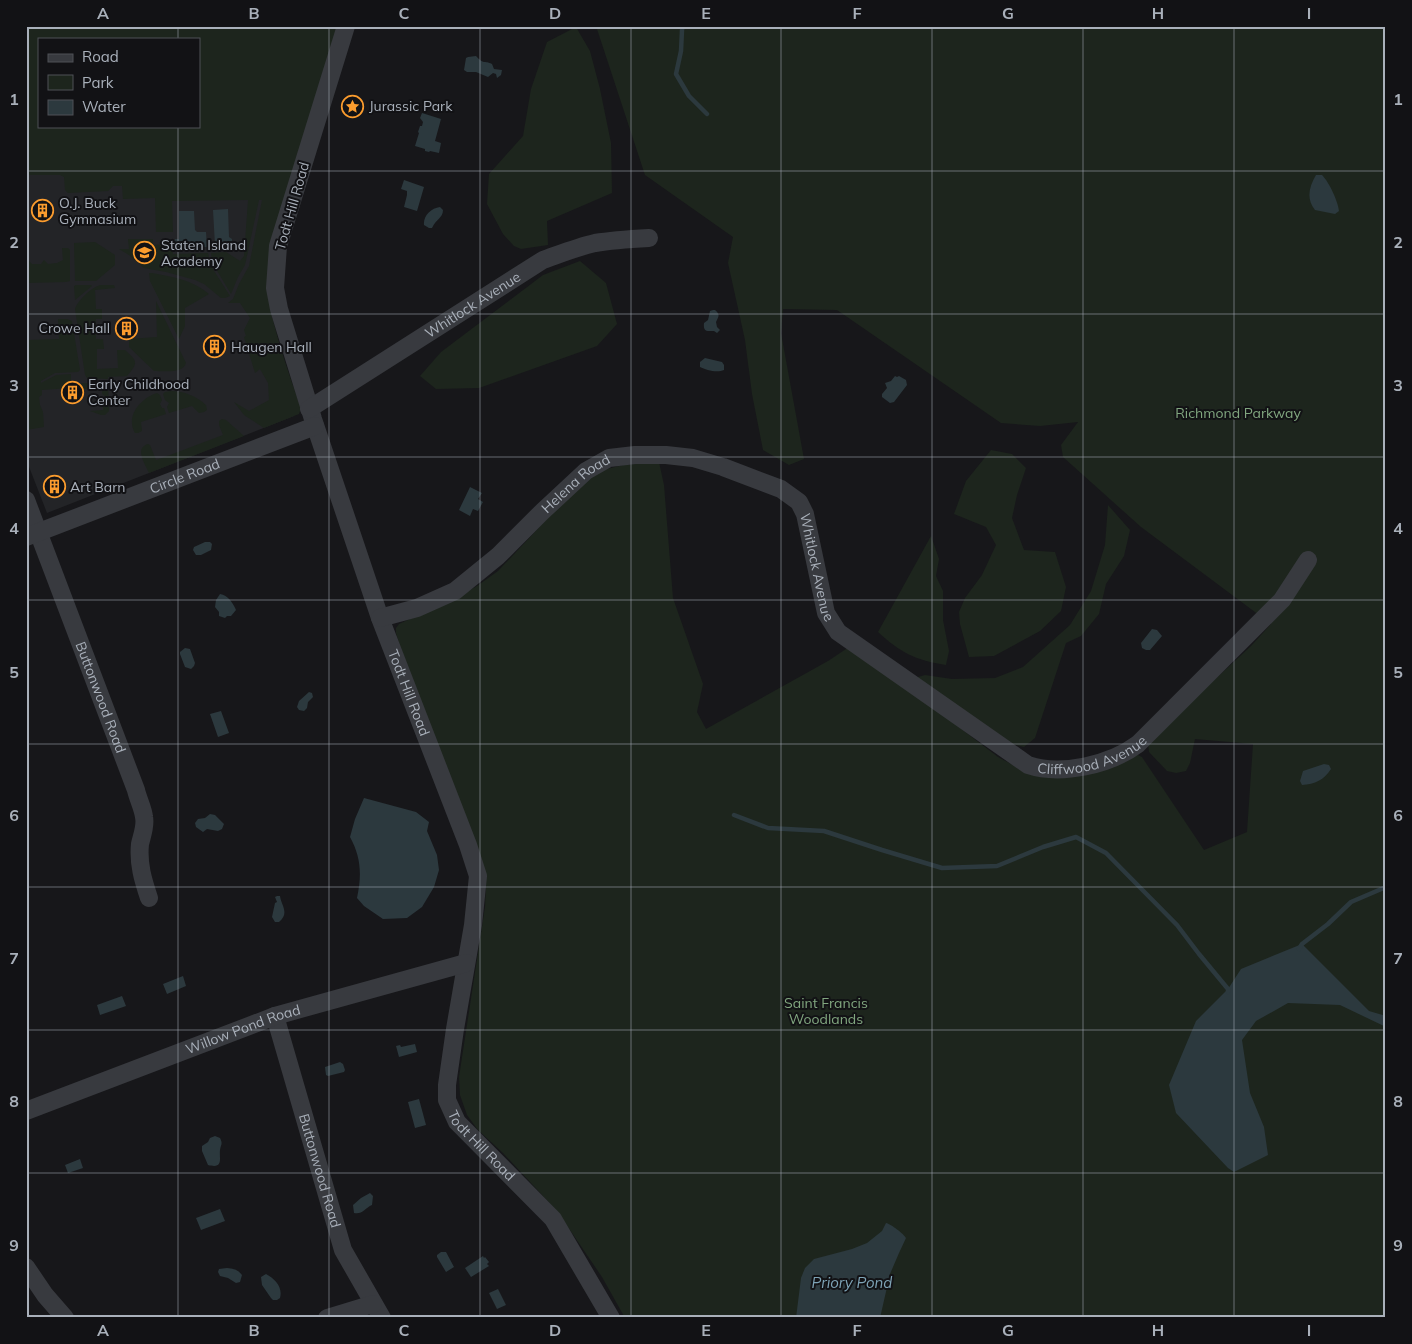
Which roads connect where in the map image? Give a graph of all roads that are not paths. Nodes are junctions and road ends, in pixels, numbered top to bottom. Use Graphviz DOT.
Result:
graph roads {
  1 [pos="346,26"];
  2 [pos="649,238"];
  3 [pos="310,409"];
  4 [pos="315,426"];
  5 [pos="26,500"];
  6 [pos="800,502"];
  7 [pos="32,535"];
  8 [pos="1308,560"];
  9 [pos="380,618"];
  10 [pos="838,632"];
  11 [pos="149,898"];
  12 [pos="466,963"];
  13 [pos="275,1016"];
  14 [pos="26,1110"];
  15 [pos="26,1267"];
  16 [pos="377,1311"];
  17 [pos="65,1318"];
  18 [pos="327,1318"];
  19 [pos="611,1318"];
  1 -- 3 [label="street, Todt Hill Road"];
  2 -- 3 [label="street, Whitlock Avenue"];
  3 -- 4 [label="street, Todt Hill Road"];
  4 -- 7 [label="street, Circle Road"];
  4 -- 9 [label="street, Todt Hill Road"];
  5 -- 7 [label="street, Buttonwood Road"];
  6 -- 9 [label="street, Helena Road"];
  6 -- 10 [label="street, Whitlock Avenue"];
  7 -- 11 [label="street, Buttonwood Road"];
  8 -- 10 [label="street, Cliffwood Avenue"];
  9 -- 12 [label="street, Todt Hill Road"];
  12 -- 13 [label="street, Willow Pond Road"];
  12 -- 19 [label="street, Todt Hill Road"];
  13 -- 14 [label="street, Willow Pond Road"];
  13 -- 16 [label="street, Buttonwood Road"];
  15 -- 17 [label="street"];
  16 -- 18 [label="street"];
}
